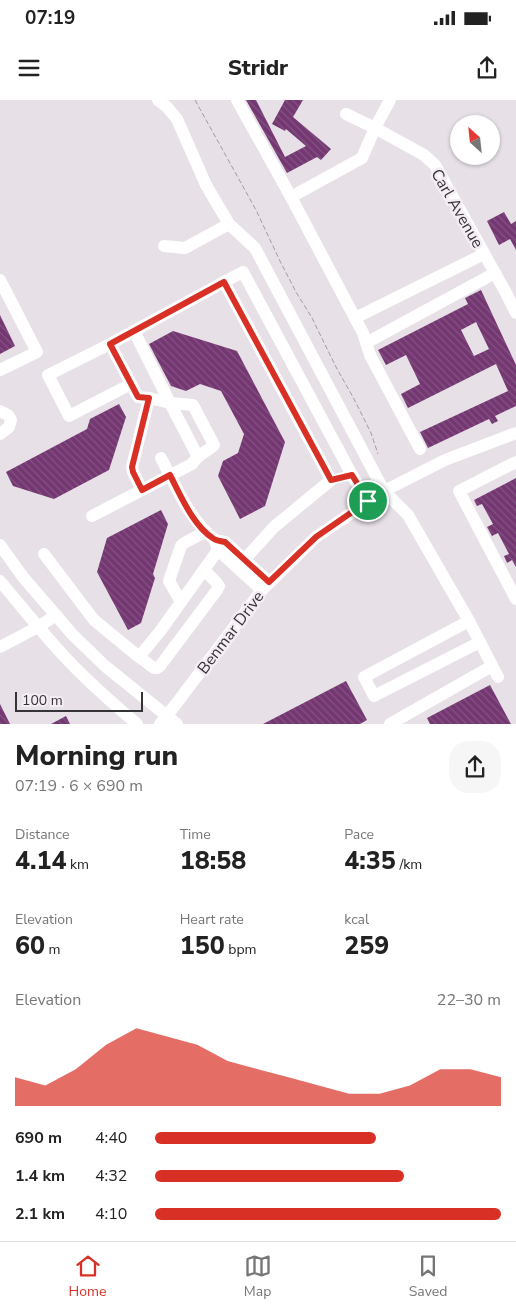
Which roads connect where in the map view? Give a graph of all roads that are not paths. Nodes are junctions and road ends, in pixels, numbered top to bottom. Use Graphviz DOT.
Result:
graph roads {
  1 [pos="158,100"];
  2 [pos="237,100"];
  3 [pos="390,100"];
  4 [pos="346,114"];
  5 [pos="376,128"];
  6 [pos="291,197"];
  7 [pos="229,224"];
  8 [pos="164,246"];
  9 [pos="484,254"];
  10 [pos="495,273"];
  11 [pos="0,280"];
  12 [pos="224,282"];
  13 [pos="510,288"];
  14 [pos="516,313"];
  15 [pos="355,318"];
  16 [pos="134,331"];
  17 [pos="366,343"];
  18 [pos="110,344"];
  19 [pos="0,370"];
  20 [pos="131,384"];
  21 [pos="149,398"];
  22 [pos="170,403"];
  23 [pos="0,411"];
  24 [pos="516,433"];
  25 [pos="0,434"];
  26 [pos="420,449"];
  27 [pos="197,455"];
  28 [pos="161,458"];
  29 [pos="516,462"];
  30 [pos="170,475"];
  31 [pos="352,475"];
  32 [pos="331,480"];
  33 [pos="142,490"];
  34 [pos="384,491"];
  35 [pos="368,501"];
  36 [pos="92,516"];
  37 [pos="205,532"];
  38 [pos="0,545"];
  39 [pos="217,545"];
  40 [pos="44,554"];
  41 [pos="244,560"];
  42 [pos="204,570"];
  43 [pos="19,572"];
  44 [pos="1,583"];
  45 [pos="513,584"];
  46 [pos="265,586"];
  47 [pos="516,598"];
  48 [pos="181,602"];
  49 [pos="56,615"];
  50 [pos="469,621"];
  51 [pos="38,627"];
  52 [pos="480,642"];
  53 [pos="0,647"];
  54 [pos="139,657"];
  55 [pos="167,721"];
  56 [pos="138,724"];
  57 [pos="390,724"];
  1 -- 7 [label="street"];
  2 -- 6 [label="street"];
  3 -- 5 [label="street"];
  4 -- 5 [label="street, Carl Avenue"];
  5 -- 6 [label="street"];
  5 -- 9 [label="street, Carl Avenue"];
  6 -- 15 [label="street"];
  7 -- 8 [label="street"];
  7 -- 34 [label="street"];
  9 -- 10 [label="street, Carl Avenue"];
  9 -- 15 [label="street"];
  10 -- 13 [label="street, Carl Avenue"];
  10 -- 17 [label="street"];
  11 -- 19 [label="street"];
  12 -- 16 [label="street"];
  12 -- 31 [label="street"];
  12 -- 32 [label="street"];
  13 -- 14 [label="street, Carl Avenue"];
  15 -- 17 [label="street"];
  16 -- 18 [label="street"];
  16 -- 22 [label="street"];
  17 -- 26 [label="street"];
  18 -- 20 [label="street"];
  18 -- 20 [label="street"];
  20 -- 21 [label="street"];
  21 -- 22 [label="street"];
  21 -- 33 [label="street"];
  22 -- 27 [label="street"];
  22 -- 27 [label="street"];
  23 -- 25 [label="street"];
  24 -- 34 [label="street, Benmar Drive"];
  27 -- 30 [label="street"];
  28 -- 30 [label="street"];
  29 -- 45 [label="street"];
  30 -- 33 [label="street"];
  30 -- 37 [label="street"];
  31 -- 32 [label="street"];
  31 -- 35 [label="street"];
  32 -- 41 [label="street"];
  33 -- 36 [label="street"];
  34 -- 35 [label="street, Benmar Drive"];
  34 -- 50 [label="street"];
  35 -- 46 [label="street, Benmar Drive"];
  37 -- 39 [label="street"];
  37 -- 48 [label="street"];
  38 -- 43 [label="street"];
  39 -- 41 [label="street"];
  39 -- 42 [label="street"];
  39 -- 46 [label="street"];
  40 -- 54 [label="street"];
  41 -- 46 [label="street"];
  42 -- 48 [label="street"];
  42 -- 54 [label="street"];
  43 -- 44 [label="street"];
  43 -- 49 [label="street"];
  44 -- 51 [label="street"];
  45 -- 47 [label="street"];
  46 -- 55 [label="street, Benmar Drive"];
  48 -- 54 [label="street"];
  49 -- 51 [label="street"];
  49 -- 55 [label="street"];
  50 -- 52 [label="street"];
  50 -- 52 [label="street"];
  51 -- 53 [label="street"];
  51 -- 56 [label="street"];
  52 -- 57 [label="street"];
}
